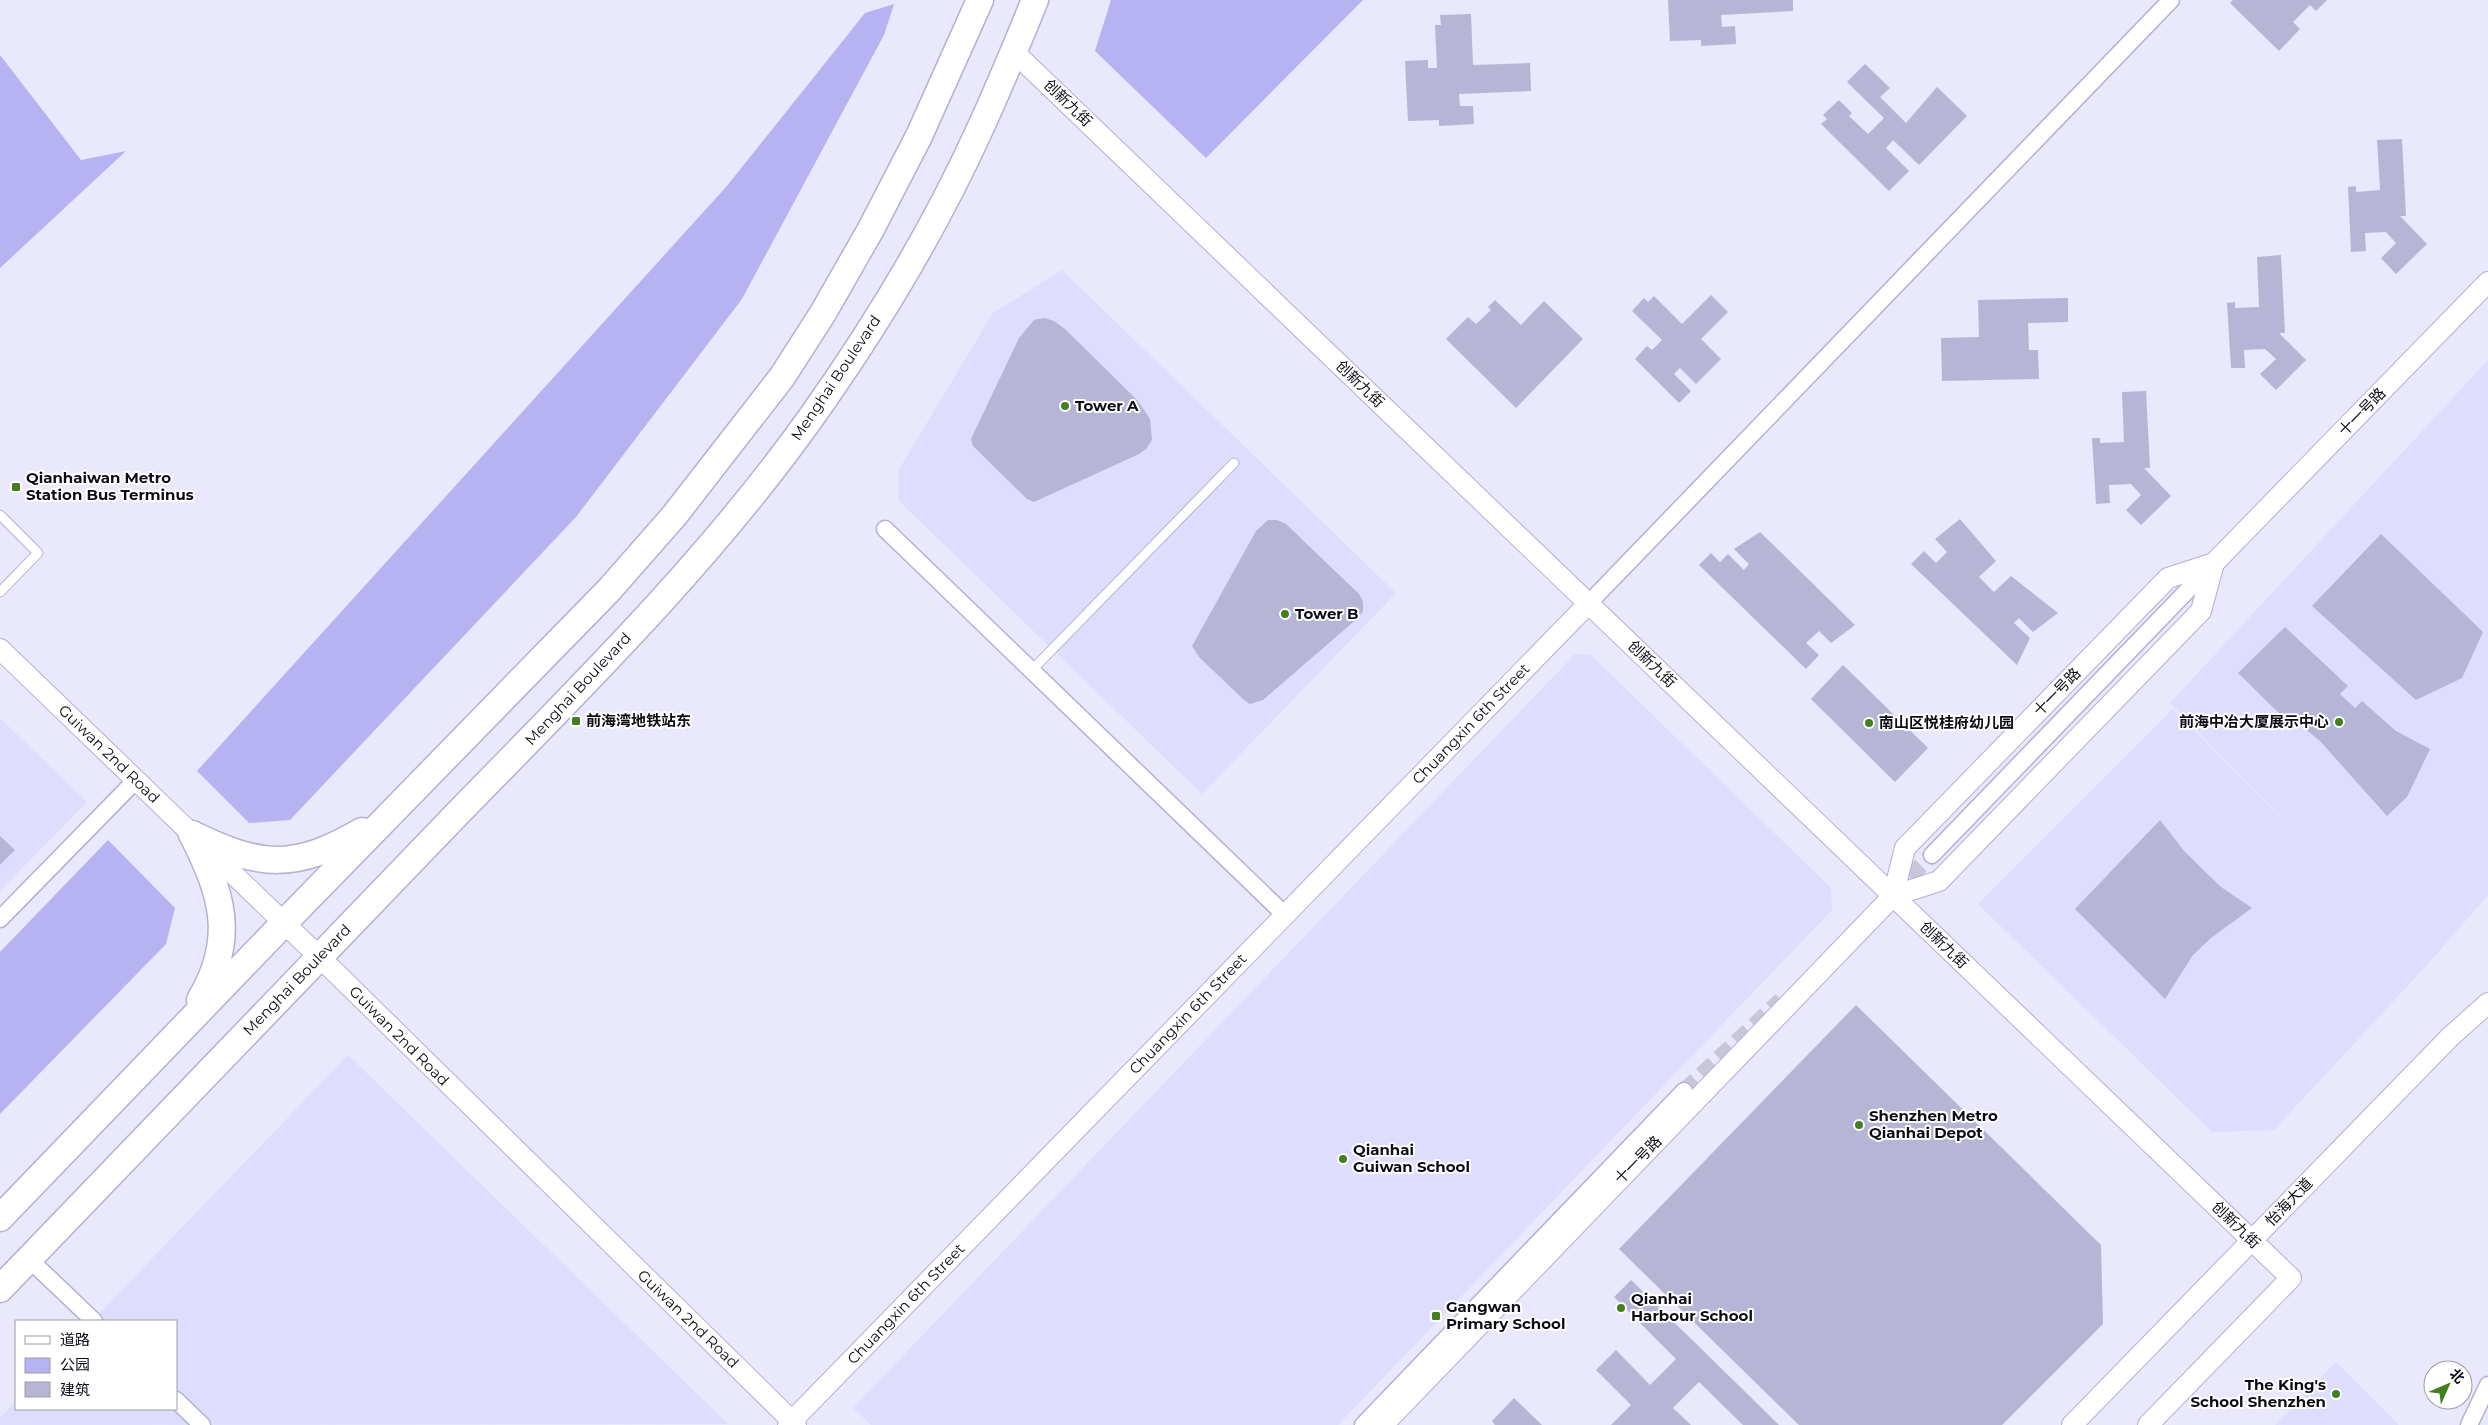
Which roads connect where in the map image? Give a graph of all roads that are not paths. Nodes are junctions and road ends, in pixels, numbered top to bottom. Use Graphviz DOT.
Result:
graph roads {
  1 [pos="980,0"];
  2 [pos="1035,0"];
  3 [pos="2171,0"];
  4 [pos="1014,51"];
  5 [pos="2488,282"];
  6 [pos="1234,463"];
  7 [pos="0,515"];
  8 [pos="885,529"];
  9 [pos="2214,564"];
  10 [pos="0,592"];
  11 [pos="1589,603"];
  12 [pos="0,649"];
  13 [pos="1032,670"];
  14 [pos="136,780"];
  15 [pos="387,817"];
  16 [pos="192,834"];
  17 [pos="1932,855"];
  18 [pos="1893,896"];
  19 [pos="1285,915"];
  20 [pos="0,919"];
  21 [pos="284,923"];
  22 [pos="319,956"];
  23 [pos="2488,1003"];
  24 [pos="187,1023"];
  25 [pos="1684,1091"];
  26 [pos="0,1218"];
  27 [pos="2252,1240"];
  28 [pos="29,1259"];
  29 [pos="0,1289"];
  30 [pos="93,1320"];
  31 [pos="2488,1386"];
  32 [pos="178,1402"];
  33 [pos="792,1424"];
  34 [pos="202,1425"];
  35 [pos="1362,1425"];
  36 [pos="1384,1425"];
  37 [pos="2072,1425"];
  38 [pos="2148,1425"];
  39 [pos="2469,1425"];
  1 -- 15 [label="main road"];
  2 -- 4 [label="main road, Menghai Boulevard"];
  3 -- 11 [label="street"];
  4 -- 11 [label="street, 创新九街"];
  4 -- 22 [label="main road, Menghai Boulevard"];
  5 -- 9 [label="street, 十一号路"];
  6 -- 13 [label="lane"];
  7 -- 10 [label="lane"];
  8 -- 13 [label="street"];
  9 -- 17 [label="street"];
  9 -- 18 [label="street, 十一号路"];
  9 -- 18 [label="street, 十一号路"];
  11 -- 18 [label="street, 创新九街"];
  11 -- 19 [label="street, Chuangxin 6th Street"];
  12 -- 14 [label="street, Guiwan 2nd Road"];
  13 -- 19 [label="street"];
  14 -- 16 [label="street, Guiwan 2nd Road"];
  14 -- 20 [label="street"];
  15 -- 16 [label="main road"];
  15 -- 21 [label="main road"];
  16 -- 21 [label="street, Guiwan 2nd Road"];
  16 -- 24 [label="main road"];
  18 -- 27 [label="street, 创新九街"];
  18 -- 36 [label="street, 十一号路"];
  19 -- 33 [label="street, Chuangxin 6th Street"];
  21 -- 22 [label="street, Guiwan 2nd Road"];
  21 -- 24 [label="main road"];
  22 -- 28 [label="main road, Menghai Boulevard"];
  22 -- 33 [label="street, Guiwan 2nd Road"];
  23 -- 27 [label="street, 怡海大道"];
  24 -- 26 [label="main road"];
  25 -- 35 [label="street"];
  27 -- 37 [label="street, 怡海大道"];
  27 -- 38 [label="street, 创新九街"];
  28 -- 29 [label="main road, Menghai Boulevard"];
  28 -- 30 [label="street"];
  31 -- 39 [label="street"];
  32 -- 34 [label="street"];
}
